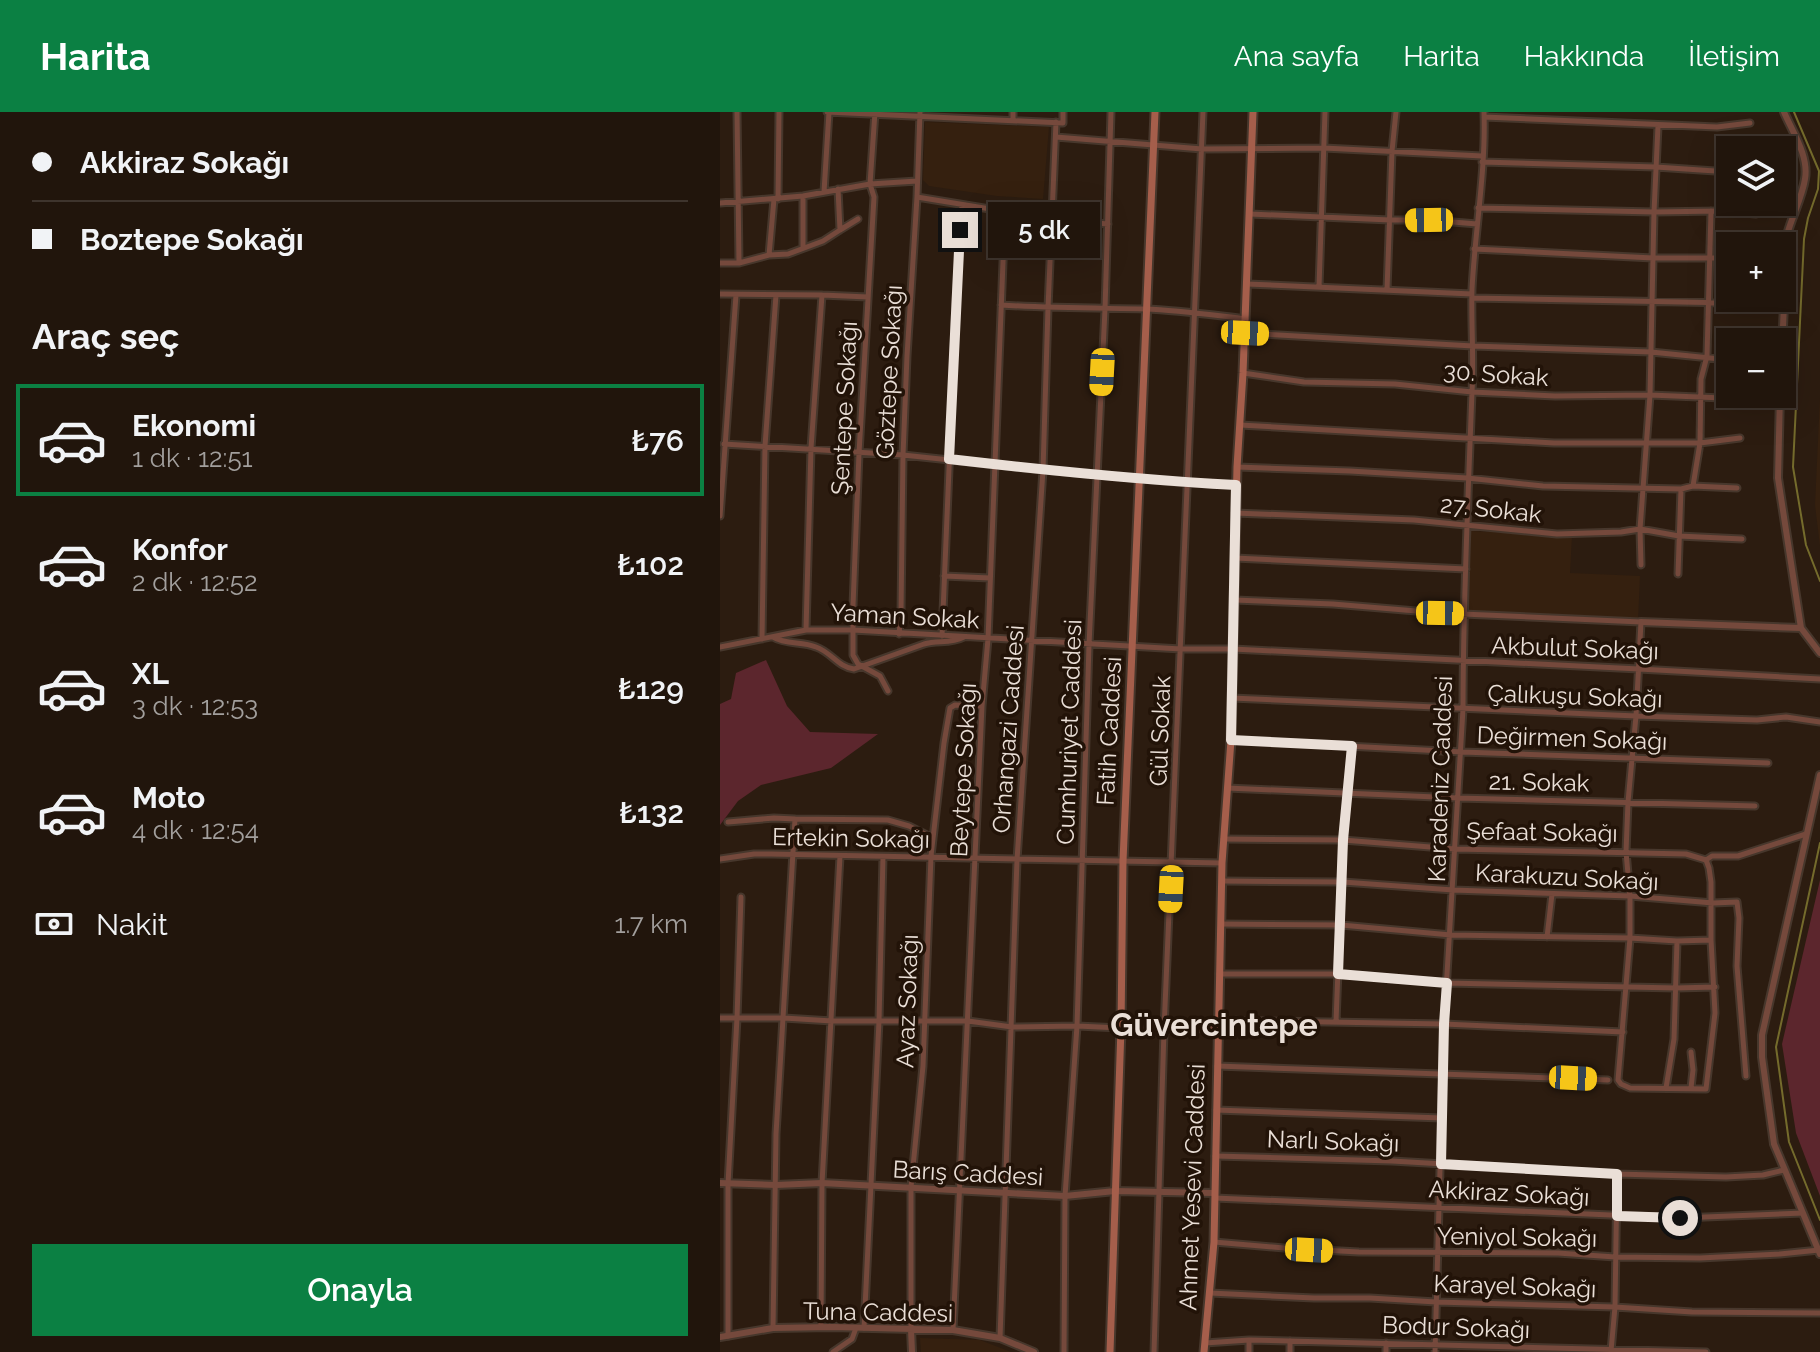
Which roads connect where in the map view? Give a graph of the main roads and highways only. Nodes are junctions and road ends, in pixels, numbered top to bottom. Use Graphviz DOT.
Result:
graph roads {
  1 [pos="1155,112"];
  2 [pos="1253,112"];
  3 [pos="1110,1352"];
  4 [pos="1204,1352"];
  1 -- 3 [label="main road, Fatih Caddesi"];
  2 -- 4 [label="main road, Ahmet Yesevi Caddesi"];
}
